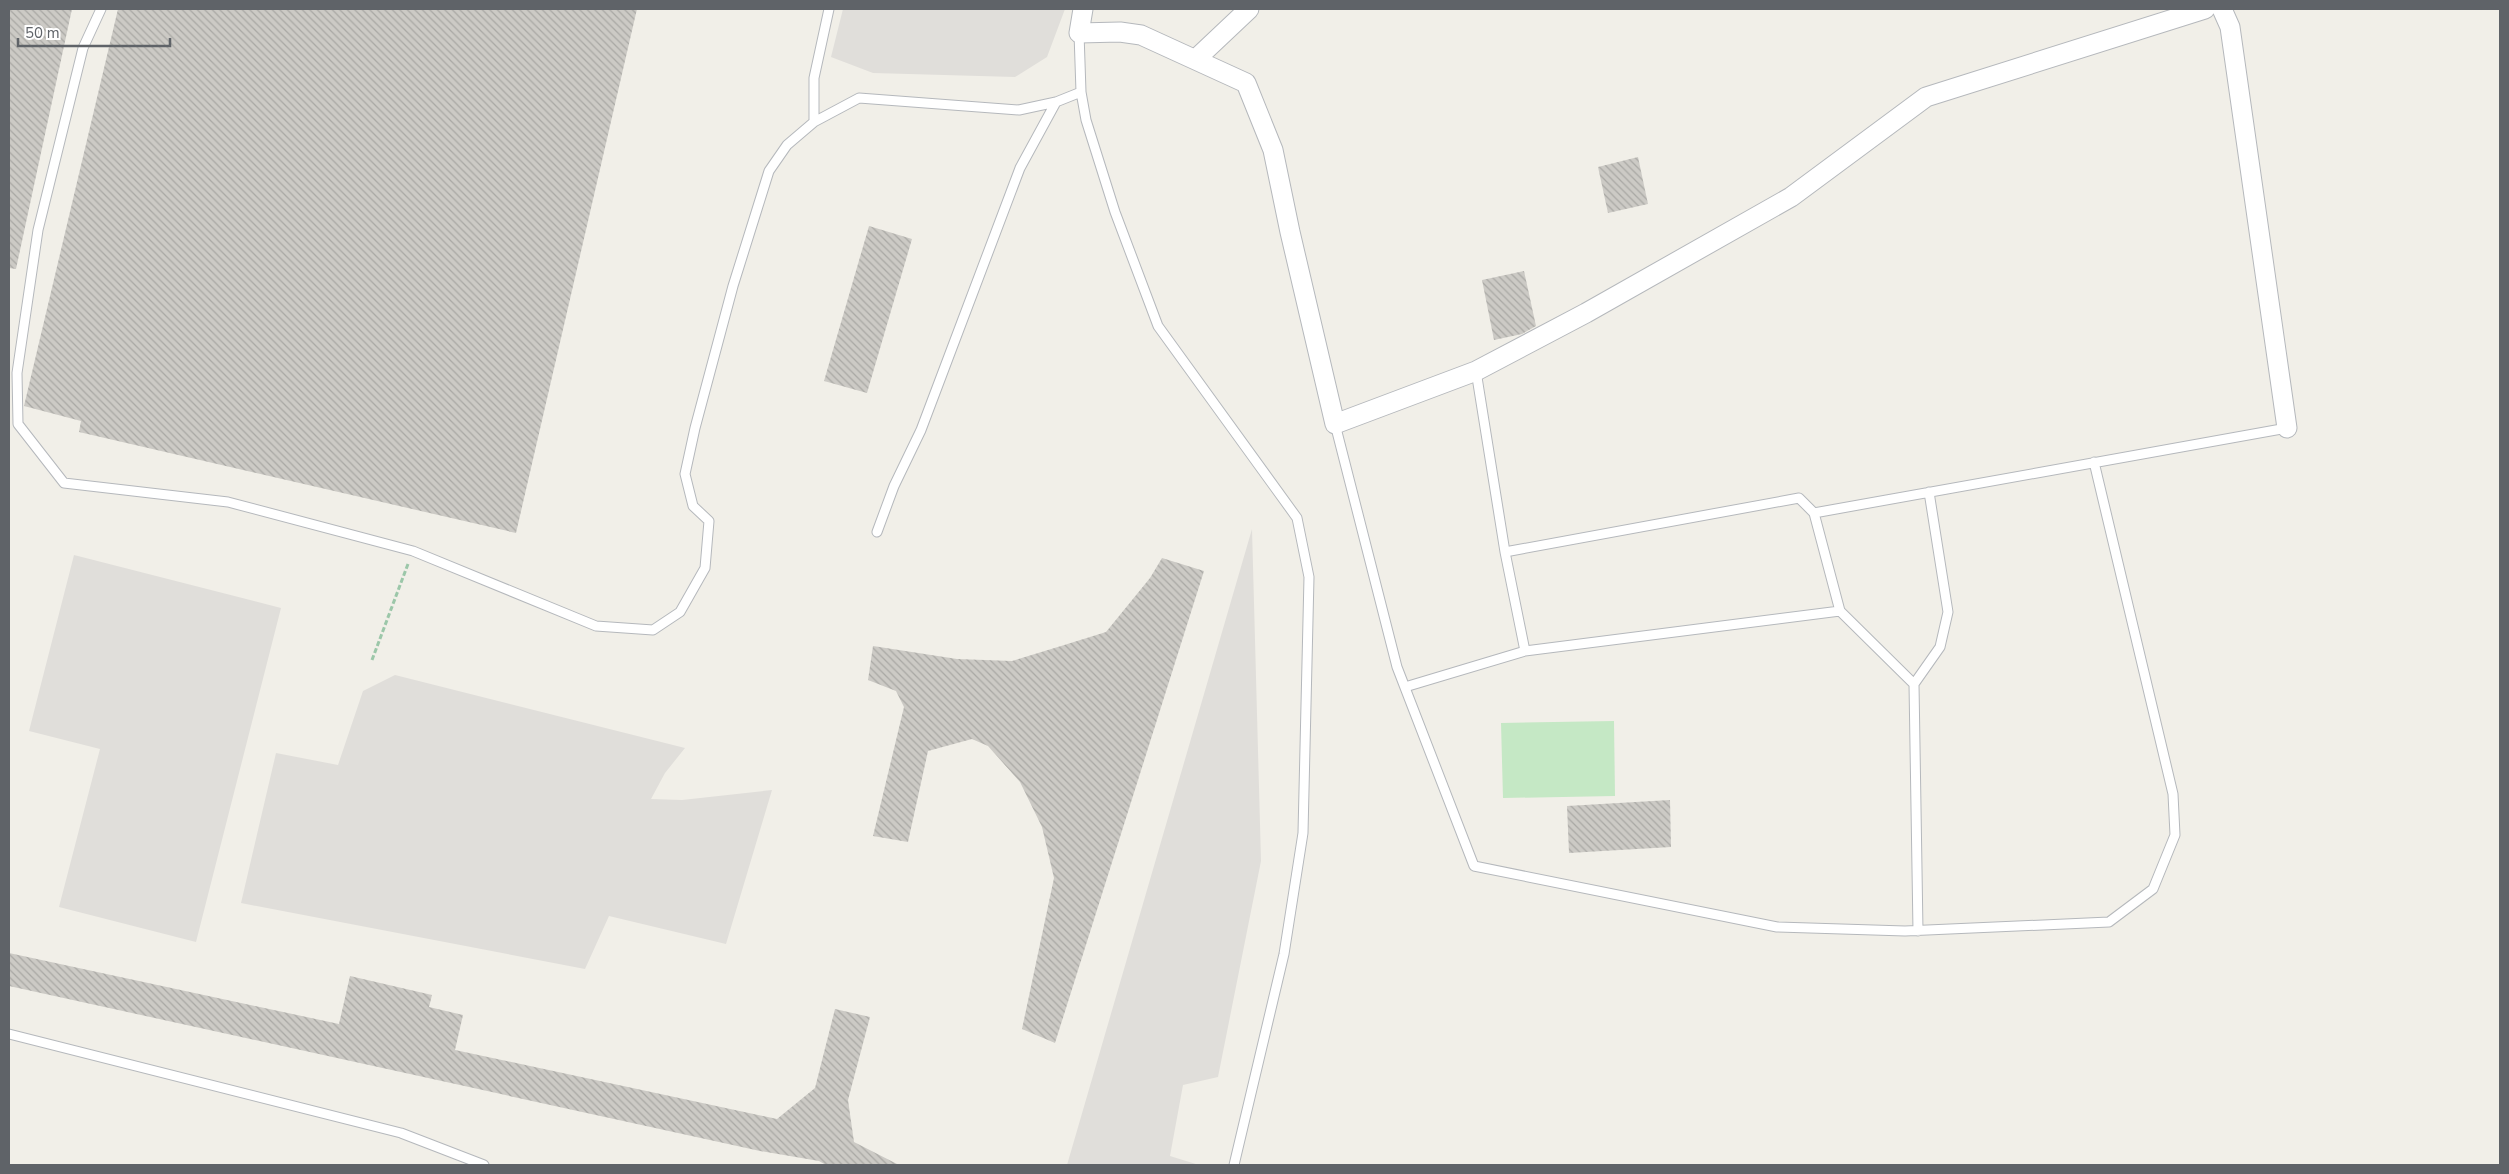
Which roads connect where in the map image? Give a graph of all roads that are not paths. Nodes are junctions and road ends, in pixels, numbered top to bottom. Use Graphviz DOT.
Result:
graph roads {
  1 [pos="101,9"];
  2 [pos="829,9"];
  3 [pos="1083,9"];
  4 [pos="1249,9"];
  5 [pos="2205,9"];
  6 [pos="2222,9"];
  7 [pos="1079,33"];
  8 [pos="1189,56"];
  9 [pos="1081,92"];
  10 [pos="1056,102"];
  11 [pos="814,122"];
  12 [pos="1476,371"];
  13 [pos="1335,424"];
  14 [pos="2287,428"];
  15 [pos="2094,462"];
  16 [pos="1929,492"];
  17 [pos="1814,513"];
  18 [pos="876,532"];
  19 [pos="1504,552"];
  20 [pos="1840,612"];
  21 [pos="1525,651"];
  22 [pos="1914,684"];
  23 [pos="1405,687"];
  24 [pos="1918,931"];
  25 [pos="9,1034"];
  26 [pos="484,1165"];
  27 [pos="1234,1165"];
  1 -- 11 [label="lane"];
  2 -- 11 [label="lane"];
  3 -- 7 [label="street"];
  4 -- 8 [label="street"];
  5 -- 12 [label="street"];
  6 -- 14 [label="street"];
  7 -- 8 [label="street"];
  7 -- 9 [label="lane"];
  8 -- 13 [label="street"];
  9 -- 10 [label="lane"];
  9 -- 27 [label="lane"];
  10 -- 11 [label="lane"];
  10 -- 18 [label="lane"];
  12 -- 13 [label="street"];
  12 -- 19 [label="lane"];
  13 -- 23 [label="lane"];
  14 -- 15 [label="lane"];
  15 -- 16 [label="lane"];
  15 -- 24 [label="lane"];
  16 -- 17 [label="lane"];
  16 -- 22 [label="lane"];
  17 -- 19 [label="lane"];
  17 -- 20 [label="lane"];
  19 -- 21 [label="lane"];
  20 -- 21 [label="lane"];
  20 -- 22 [label="lane"];
  21 -- 23 [label="lane"];
  22 -- 24 [label="lane"];
  23 -- 24 [label="lane"];
  25 -- 26 [label="lane"];
}
